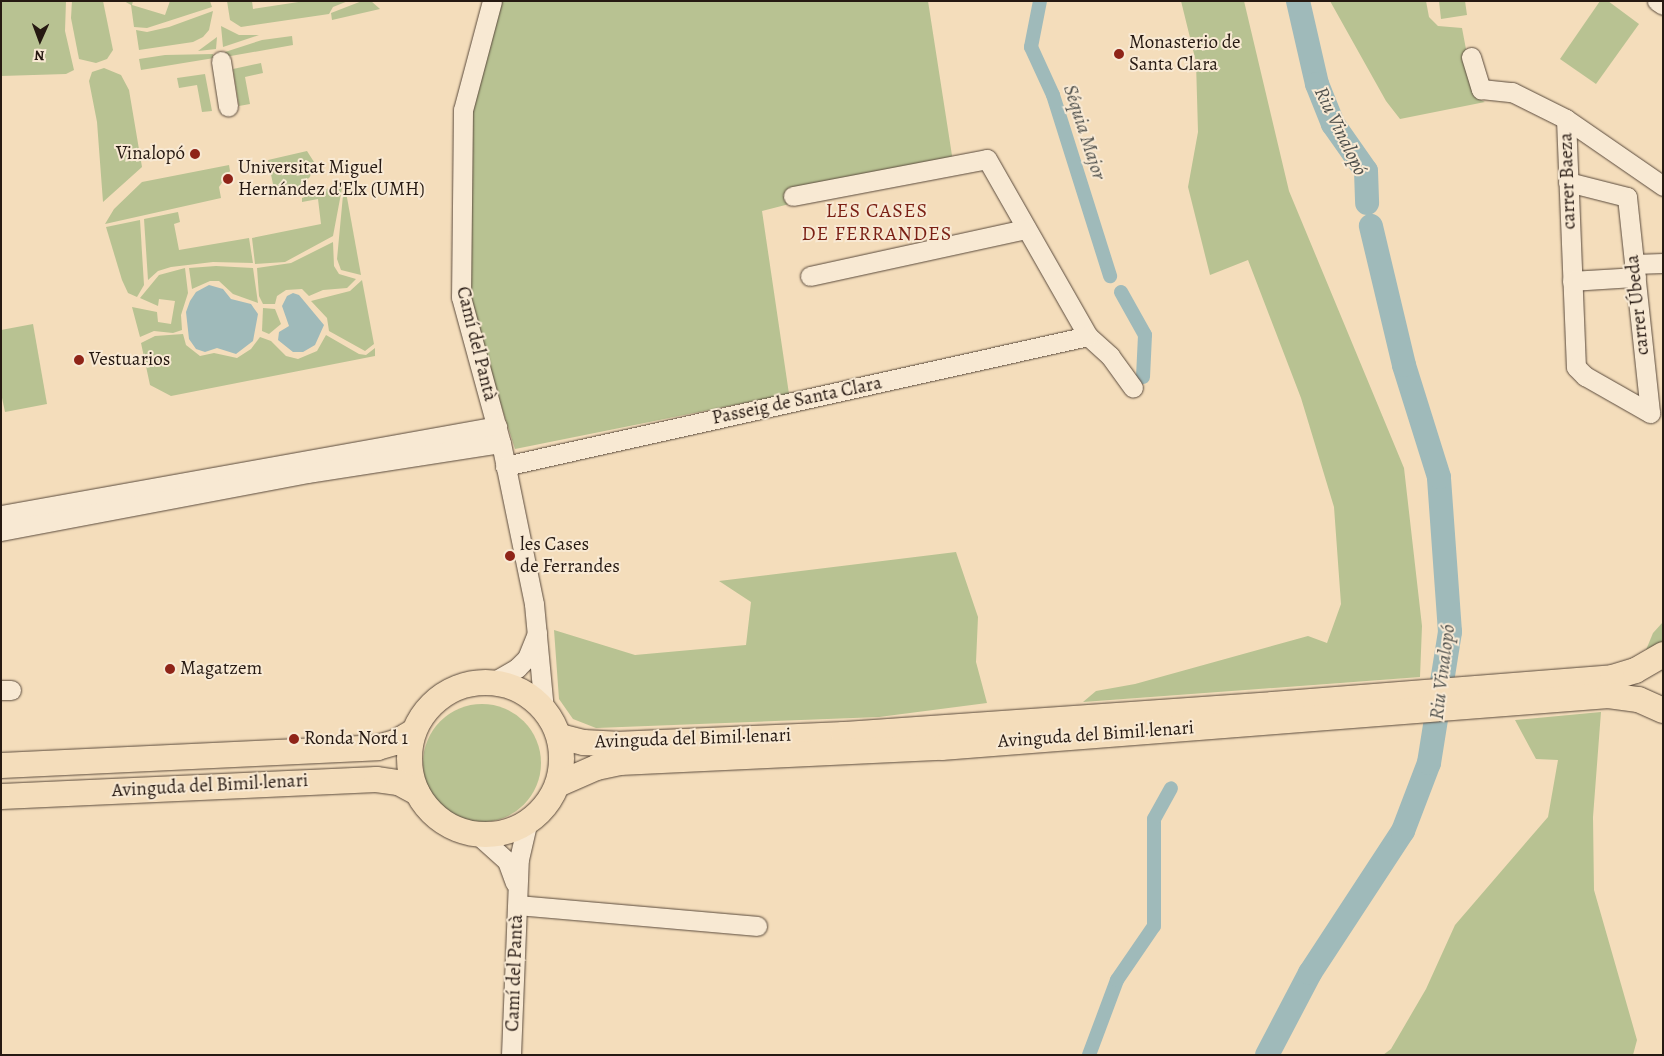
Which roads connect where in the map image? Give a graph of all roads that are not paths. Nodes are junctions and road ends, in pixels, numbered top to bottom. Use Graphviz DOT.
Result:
graph roads {
  1 [pos="492,1"];
  2 [pos="1657,1"];
  3 [pos="1663,6"];
  4 [pos="1471,57"];
  5 [pos="221,61"];
  6 [pos="228,106"];
  7 [pos="1566,119"];
  8 [pos="1568,182"];
  9 [pos="1663,186"];
  10 [pos="794,196"];
  11 [pos="1026,228"];
  12 [pos="1663,263"];
  13 [pos="1635,271"];
  14 [pos="810,276"];
  15 [pos="1572,281"];
  16 [pos="1088,336"];
  17 [pos="1132,388"];
  18 [pos="1656,411"];
  19 [pos="499,434"];
  20 [pos="505,466"];
  21 [pos="1,515"];
  22 [pos="1,531"];
  23 [pos="538,627"];
  24 [pos="1663,654"];
  25 [pos="494,682"];
  26 [pos="544,709"];
  27 [pos="1663,710"];
  28 [pos="1272,713"];
  29 [pos="413,731"];
  30 [pos="559,736"];
  31 [pos="1,765"];
  32 [pos="557,784"];
  33 [pos="416,792"];
  34 [pos="1,796"];
  35 [pos="528,821"];
  36 [pos="477,834"];
  37 [pos="518,898"];
  38 [pos="756,926"];
  39 [pos="511,1055"];
  1 -- 19 [label="street, Camí del Pantà"];
  2 -- 3 [label="street"];
  4 -- 7 [label="street, carrer Baeza"];
  5 -- 6 [label="street"];
  7 -- 8 [label="street, carrer Baeza"];
  7 -- 9 [label="street"];
  8 -- 13 [label="street, carrer Úbeda"];
  8 -- 15 [label="street, carrer Baeza"];
  10 -- 11 [label="street"];
  11 -- 14 [label="street"];
  11 -- 16 [label="street"];
  12 -- 13 [label="street"];
  13 -- 15 [label="street"];
  13 -- 18 [label="street, carrer Úbeda"];
  15 -- 18 [label="street, carrer Baeza"];
  16 -- 17 [label="street"];
  16 -- 20 [label="street, Passeig de Santa Clara"];
  19 -- 20 [label="street, Camí del Pantà"];
  19 -- 21 [label="street"];
  19 -- 22 [label="street"];
  20 -- 23 [label="street, Camí del Pantà"];
  23 -- 25 [label="street"];
  23 -- 26 [label="street, Camí del Pantà"];
  24 -- 28 [label="main road, Avinguda del Bimil·lenari"];
  25 -- 26 [label="main road"];
  25 -- 29 [label="main road"];
  26 -- 30 [label="main road"];
  27 -- 28 [label="main road, Avinguda del Bimil·lenari"];
  28 -- 30 [label="main road, Avinguda del Bimil·lenari"];
  28 -- 32 [label="main road, Avinguda del Bimil·lenari"];
  29 -- 31 [label="main road, Avinguda del Bimil·lenari"];
  29 -- 33 [label="main road"];
  30 -- 32 [label="main road"];
  32 -- 35 [label="main road"];
  33 -- 34 [label="main road, Avinguda del Bimil·lenari"];
  33 -- 36 [label="main road"];
  35 -- 36 [label="main road"];
  35 -- 37 [label="street, Camí del Pantà"];
  36 -- 37 [label="street, Camí del Pantà"];
  37 -- 38 [label="street"];
  37 -- 39 [label="street, Camí del Pantà"];
}
